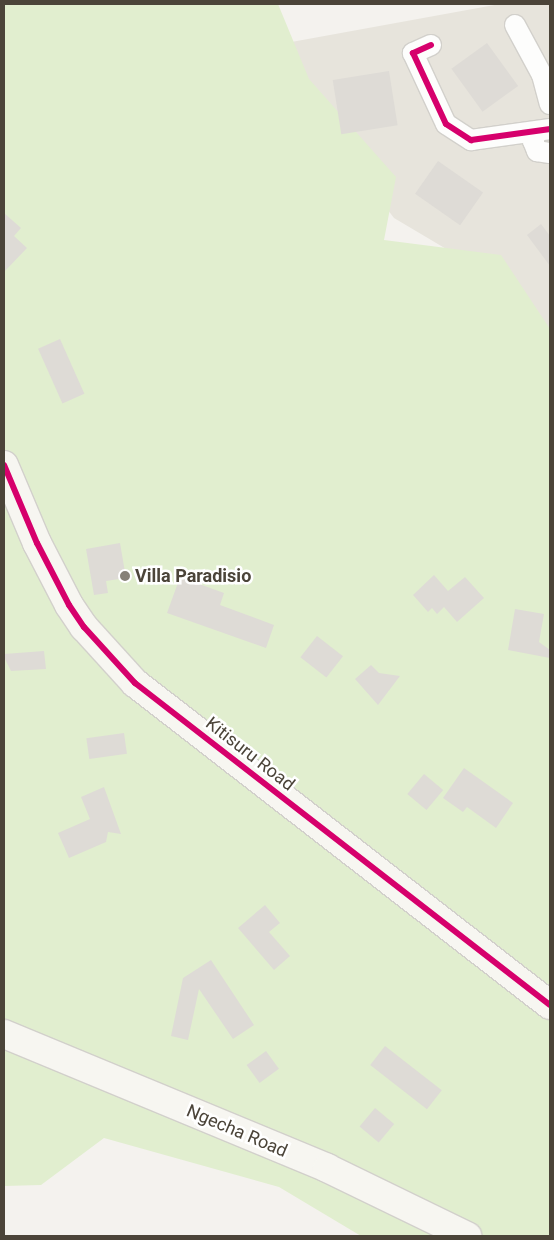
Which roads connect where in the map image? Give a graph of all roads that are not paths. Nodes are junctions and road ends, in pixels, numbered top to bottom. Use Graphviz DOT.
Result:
graph roads {
  1 [pos="515,25"];
  2 [pos="431,45"];
  3 [pos="550,104"];
  4 [pos="543,130"];
  5 [pos="550,153"];
  6 [pos="4,466"];
  7 [pos="550,1005"];
  8 [pos="4,1034"];
  9 [pos="467,1236"];
  1 -- 3 [label="street"];
  2 -- 4 [label="street"];
  4 -- 5 [label="street"];
  6 -- 7 [label="street, Kitisuru Road"];
  8 -- 9 [label="street, Ngecha Road"];
}
